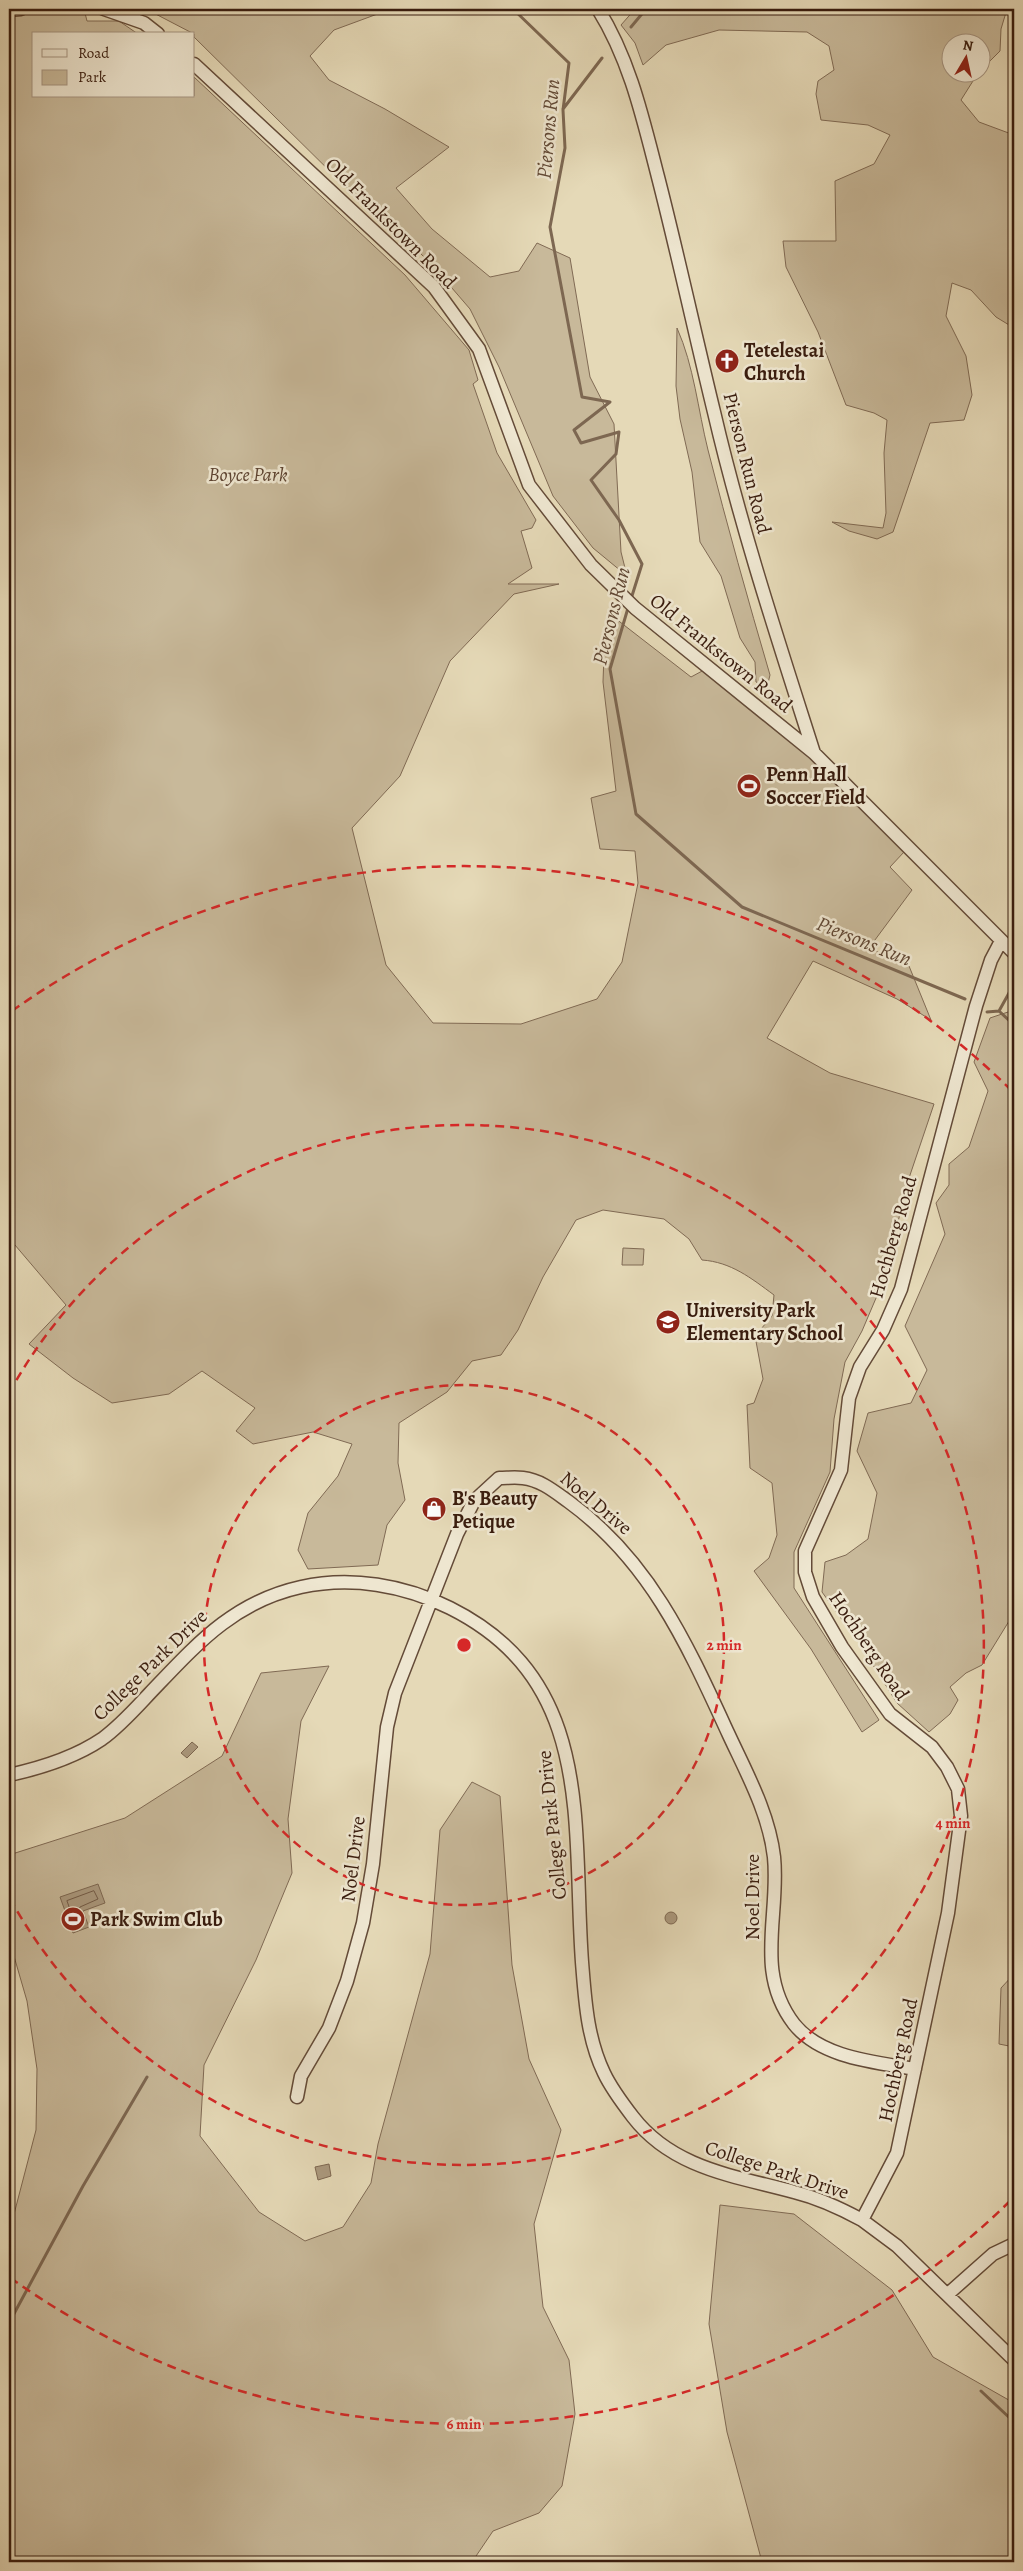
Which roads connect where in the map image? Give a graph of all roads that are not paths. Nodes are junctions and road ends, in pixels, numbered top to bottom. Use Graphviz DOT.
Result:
graph roads {
  1 [pos="21,9"];
  2 [pos="104,9"];
  3 [pos="598,9"];
  4 [pos="9,10"];
  5 [pos="155,32"];
  6 [pos="195,65"];
  7 [pos="814,753"];
  8 [pos="1001,941"];
  9 [pos="1014,953"];
  10 [pos="433,1599"];
  11 [pos="9,1776"];
  12 [pos="915,2069"];
  13 [pos="297,2097"];
  14 [pos="862,2220"];
  15 [pos="1014,2244"];
  16 [pos="948,2294"];
  17 [pos="1014,2360"];
  1 -- 4 [label="street"];
  2 -- 5 [label="street"];
  3 -- 7 [label="street, Pierson Run Road"];
  6 -- 7 [label="street, Old Frankstown Road"];
  7 -- 8 [label="street, Old Frankstown Road"];
  8 -- 9 [label="street, Old Frankstown Road"];
  8 -- 12 [label="street, Hochberg Road"];
  10 -- 11 [label="street, College Park Drive"];
  10 -- 12 [label="street, Noel Drive"];
  10 -- 13 [label="street, Noel Drive"];
  10 -- 14 [label="street, College Park Drive"];
  12 -- 14 [label="street, Hochberg Road"];
  14 -- 16 [label="street"];
  15 -- 16 [label="street"];
  16 -- 17 [label="street"];
}
